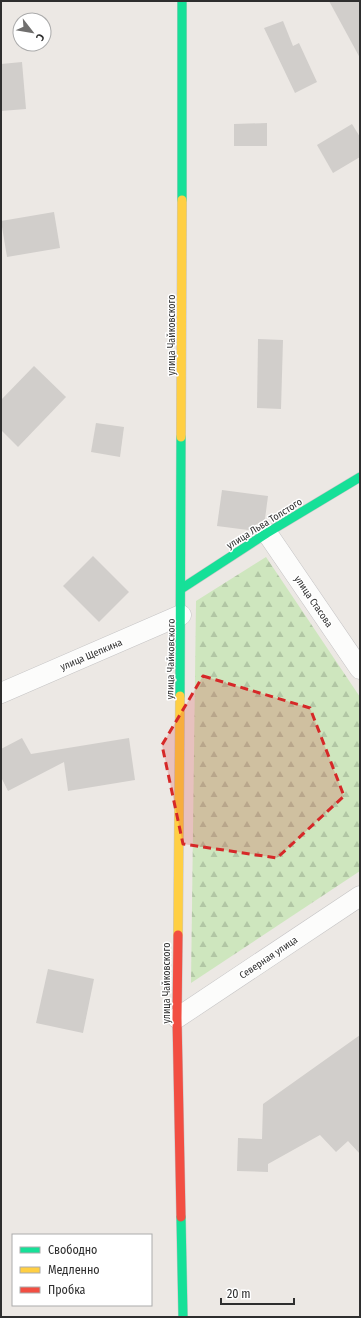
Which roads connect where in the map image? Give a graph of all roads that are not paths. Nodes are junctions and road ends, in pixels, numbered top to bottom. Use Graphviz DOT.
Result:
graph roads {
  1 [pos="182,1"];
  2 [pos="360,477"];
  3 [pos="267,533"];
  4 [pos="181,589"];
  5 [pos="181,615"];
  6 [pos="360,670"];
  7 [pos="1,693"];
  8 [pos="360,896"];
  9 [pos="177,1018"];
  10 [pos="183,1317"];
  1 -- 4 [label="street, улица Чайковского"];
  2 -- 3 [label="street, улица Льва Толстого"];
  3 -- 4 [label="street, улица Льва Толстого"];
  3 -- 6 [label="street, улица Стасова"];
  4 -- 5 [label="street, улица Чайковского"];
  5 -- 7 [label="street, улица Щепкина"];
  5 -- 9 [label="street, улица Чайковского"];
  8 -- 9 [label="street, Северная улица"];
  9 -- 10 [label="street, улица Чайковского"];
}
